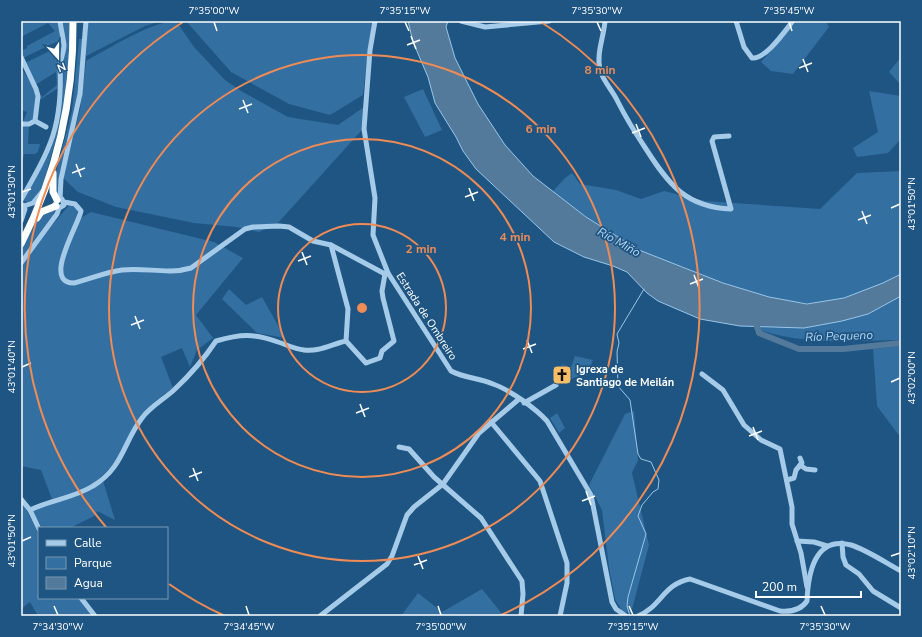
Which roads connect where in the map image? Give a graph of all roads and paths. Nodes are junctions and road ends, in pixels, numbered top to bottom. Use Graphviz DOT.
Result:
graph roads {
  1 [pos="60,21"];
  2 [pos="73,21"];
  3 [pos="86,21"];
  4 [pos="375,21"];
  5 [pos="461,21"];
  6 [pos="549,21"];
  7 [pos="605,21"];
  8 [pos="736,21"];
  9 [pos="793,21"];
  10 [pos="21,57"];
  11 [pos="35,121"];
  12 [pos="21,124"];
  13 [pos="46,127"];
  14 [pos="729,136"];
  15 [pos="52,170"];
  16 [pos="47,185"];
  17 [pos="22,203"];
  18 [pos="59,203"];
  19 [pos="21,221"];
  20 [pos="29,229"];
  21 [pos="21,244"];
  22 [pos="331,245"];
  23 [pos="21,263"];
  24 [pos="387,274"];
  25 [pos="346,341"];
  26 [pos="702,374"];
  27 [pos="556,385"];
  28 [pos="519,399"];
  29 [pos="524,403"];
  30 [pos="491,422"];
  31 [pos="399,447"];
  32 [pos="800,458"];
  33 [pos="800,465"];
  34 [pos="815,470"];
  35 [pos="787,480"];
  36 [pos="443,484"];
  37 [pos="21,499"];
  38 [pos="30,510"];
  39 [pos="38,527"];
  40 [pos="797,541"];
  41 [pos="842,543"];
  42 [pos="827,546"];
  43 [pos="901,570"];
  44 [pos="807,590"];
  45 [pos="82,599"];
  46 [pos="901,608"];
  47 [pos="786,614"];
  48 [pos="95,616"];
  49 [pos="320,616"];
  50 [pos="521,616"];
  51 [pos="560,616"];
  52 [pos="626,616"];
  53 [pos="638,616"];
  1 -- 17 [label="street"];
  2 -- 15 [label="highway"];
  3 -- 18 [label="street"];
  4 -- 24 [label="street, Estrada de Ombreiro"];
  5 -- 6 [label="street"];
  7 -- 14 [label="street"];
  8 -- 9 [label="street"];
  10 -- 11 [label="street"];
  11 -- 12 [label="street"];
  11 -- 13 [label="street"];
  15 -- 16 [label="highway"];
  15 -- 18 [label="highway"];
  16 -- 17 [label="street"];
  16 -- 20 [label="highway"];
  17 -- 19 [label="street"];
  18 -- 20 [label="highway"];
  18 -- 22 [label="street"];
  18 -- 23 [label="street"];
  20 -- 21 [label="highway"];
  22 -- 24 [label="street"];
  22 -- 25 [label="street"];
  24 -- 25 [label="street"];
  24 -- 28 [label="street, Estrada de Ombreiro"];
  25 -- 38 [label="street"];
  26 -- 35 [label="street"];
  27 -- 29 [label="street"];
  28 -- 29 [label="street, Estrada de Ombreiro"];
  28 -- 30 [label="street"];
  29 -- 52 [label="street, Estrada de Ombreiro"];
  30 -- 36 [label="street"];
  30 -- 51 [label="street"];
  31 -- 36 [label="street"];
  32 -- 33 [label="street"];
  33 -- 34 [label="street"];
  33 -- 35 [label="street"];
  35 -- 40 [label="street"];
  36 -- 49 [label="street"];
  36 -- 50 [label="street"];
  37 -- 38 [label="street"];
  38 -- 39 [label="street"];
  40 -- 42 [label="street"];
  40 -- 44 [label="street"];
  41 -- 42 [label="street"];
  41 -- 43 [label="street"];
  41 -- 46 [label="street"];
  42 -- 44 [label="street"];
  44 -- 47 [label="street"];
  45 -- 48 [label="street"];
  47 -- 53 [label="street"];
}
